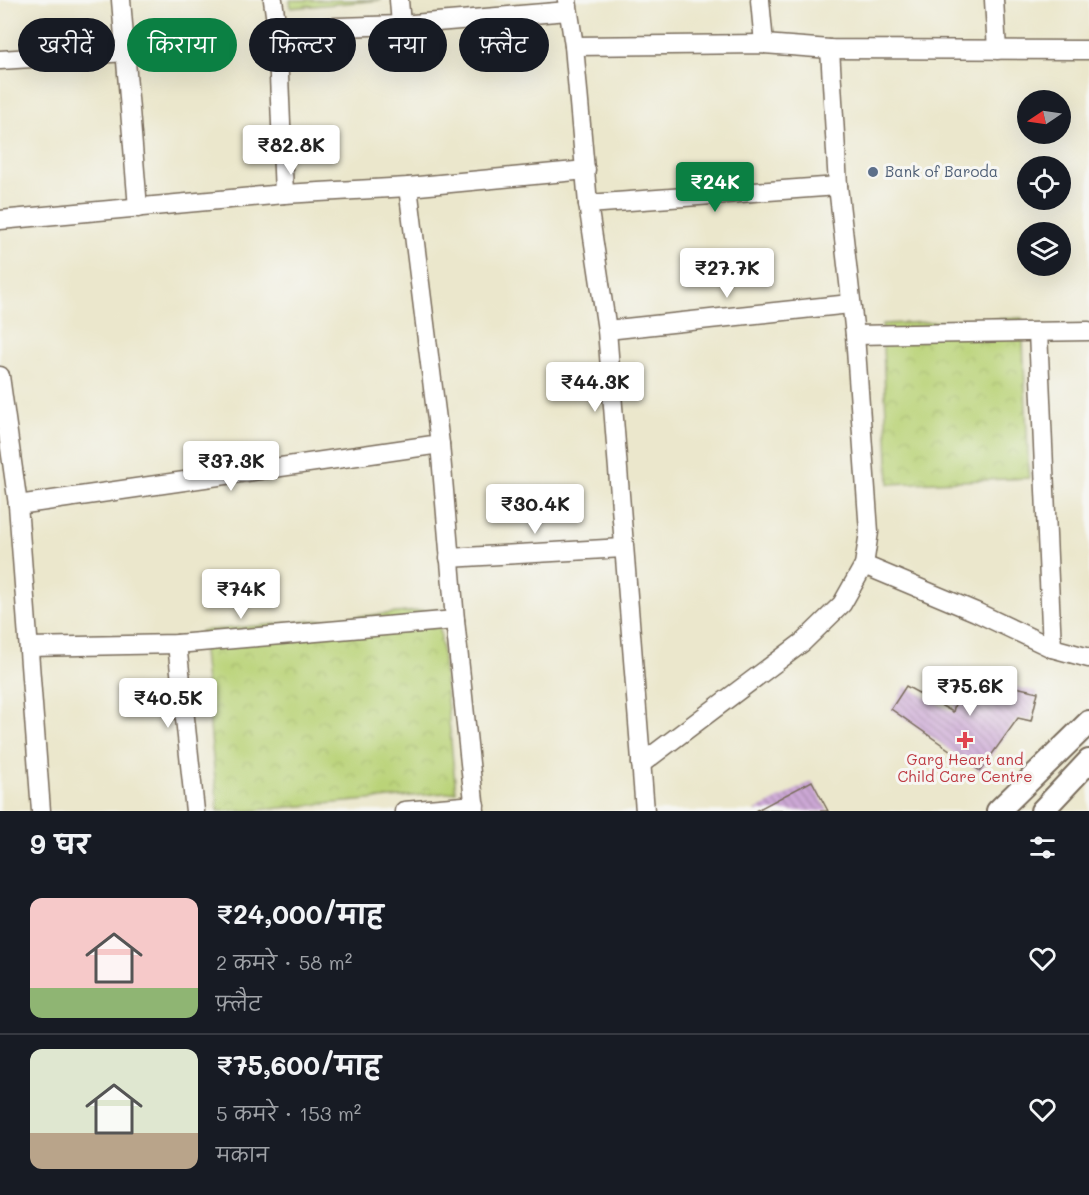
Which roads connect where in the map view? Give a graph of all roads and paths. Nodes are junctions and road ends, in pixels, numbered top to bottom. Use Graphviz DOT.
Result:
graph roads {
  1 [pos="121,0"];
  2 [pos="273,0"];
  3 [pos="399,0"];
  4 [pos="760,0"];
  5 [pos="994,0"];
  6 [pos="567,6"];
  7 [pos="275,18"];
  8 [pos="400,18"];
  9 [pos="447,20"];
  10 [pos="764,44"];
  11 [pos="574,46"];
  12 [pos="830,49"];
  13 [pos="997,50"];
  14 [pos="1089,50"];
  15 [pos="127,52"];
  16 [pos="0,60"];
  17 [pos="128,72"];
  18 [pos="279,72"];
  19 [pos="586,170"];
  20 [pos="838,186"];
  21 [pos="408,187"];
  22 [pos="284,194"];
  23 [pos="588,204"];
  24 [pos="138,208"];
  25 [pos="0,220"];
  26 [pos="850,304"];
  27 [pos="608,330"];
  28 [pos="1089,331"];
  29 [pos="1038,332"];
  30 [pos="855,335"];
  31 [pos="0,376"];
  32 [pos="440,444"];
  33 [pos="18,505"];
  34 [pos="623,548"];
  35 [pos="449,558"];
  36 [pos="864,566"];
  37 [pos="455,620"];
  38 [pos="177,644"];
  39 [pos="29,647"];
  40 [pos="1052,648"];
  41 [pos="1089,658"];
  42 [pos="1089,722"];
  43 [pos="1089,761"];
  44 [pos="641,764"];
  45 [pos="475,808"];
  46 [pos="41,811"];
  47 [pos="195,811"];
  48 [pos="404,811"];
  49 [pos="645,811"];
  50 [pos="998,811"];
  51 [pos="1042,811"];
  1 -- 15 [label="street"];
  2 -- 7 [label="street"];
  3 -- 8 [label="street"];
  4 -- 10 [label="street"];
  5 -- 13 [label="street"];
  6 -- 9 [label="street"];
  6 -- 11 [label="street"];
  10 -- 11 [label="street"];
  10 -- 12 [label="street"];
  11 -- 19 [label="street"];
  12 -- 13 [label="street"];
  12 -- 20 [label="street"];
  13 -- 14 [label="street"];
  15 -- 16 [label="street"];
  17 -- 24 [label="street"];
  18 -- 22 [label="street"];
  19 -- 21 [label="street"];
  19 -- 23 [label="street"];
  20 -- 23 [label="street"];
  20 -- 26 [label="street"];
  21 -- 22 [label="street"];
  21 -- 32 [label="street"];
  22 -- 24 [label="street"];
  23 -- 27 [label="street"];
  24 -- 25 [label="street"];
  26 -- 27 [label="street"];
  26 -- 30 [label="street"];
  27 -- 34 [label="street"];
  28 -- 29 [label="street"];
  29 -- 30 [label="street"];
  29 -- 40 [label="street"];
  30 -- 36 [label="street"];
  31 -- 33 [label="street"];
  32 -- 33 [label="street"];
  32 -- 35 [label="street"];
  33 -- 39 [label="street"];
  34 -- 35 [label="street"];
  34 -- 44 [label="street"];
  35 -- 37 [label="street"];
  36 -- 40 [label="street"];
  36 -- 44 [label="street"];
  37 -- 38 [label="street"];
  37 -- 45 [label="street"];
  38 -- 39 [label="street"];
  38 -- 47 [label="street"];
  39 -- 46 [label="street"];
  40 -- 41 [label="street"];
  42 -- 50 [label="street"];
  43 -- 51 [label="street"];
  44 -- 49 [label="street"];
  45 -- 48 [label="street"];
}
